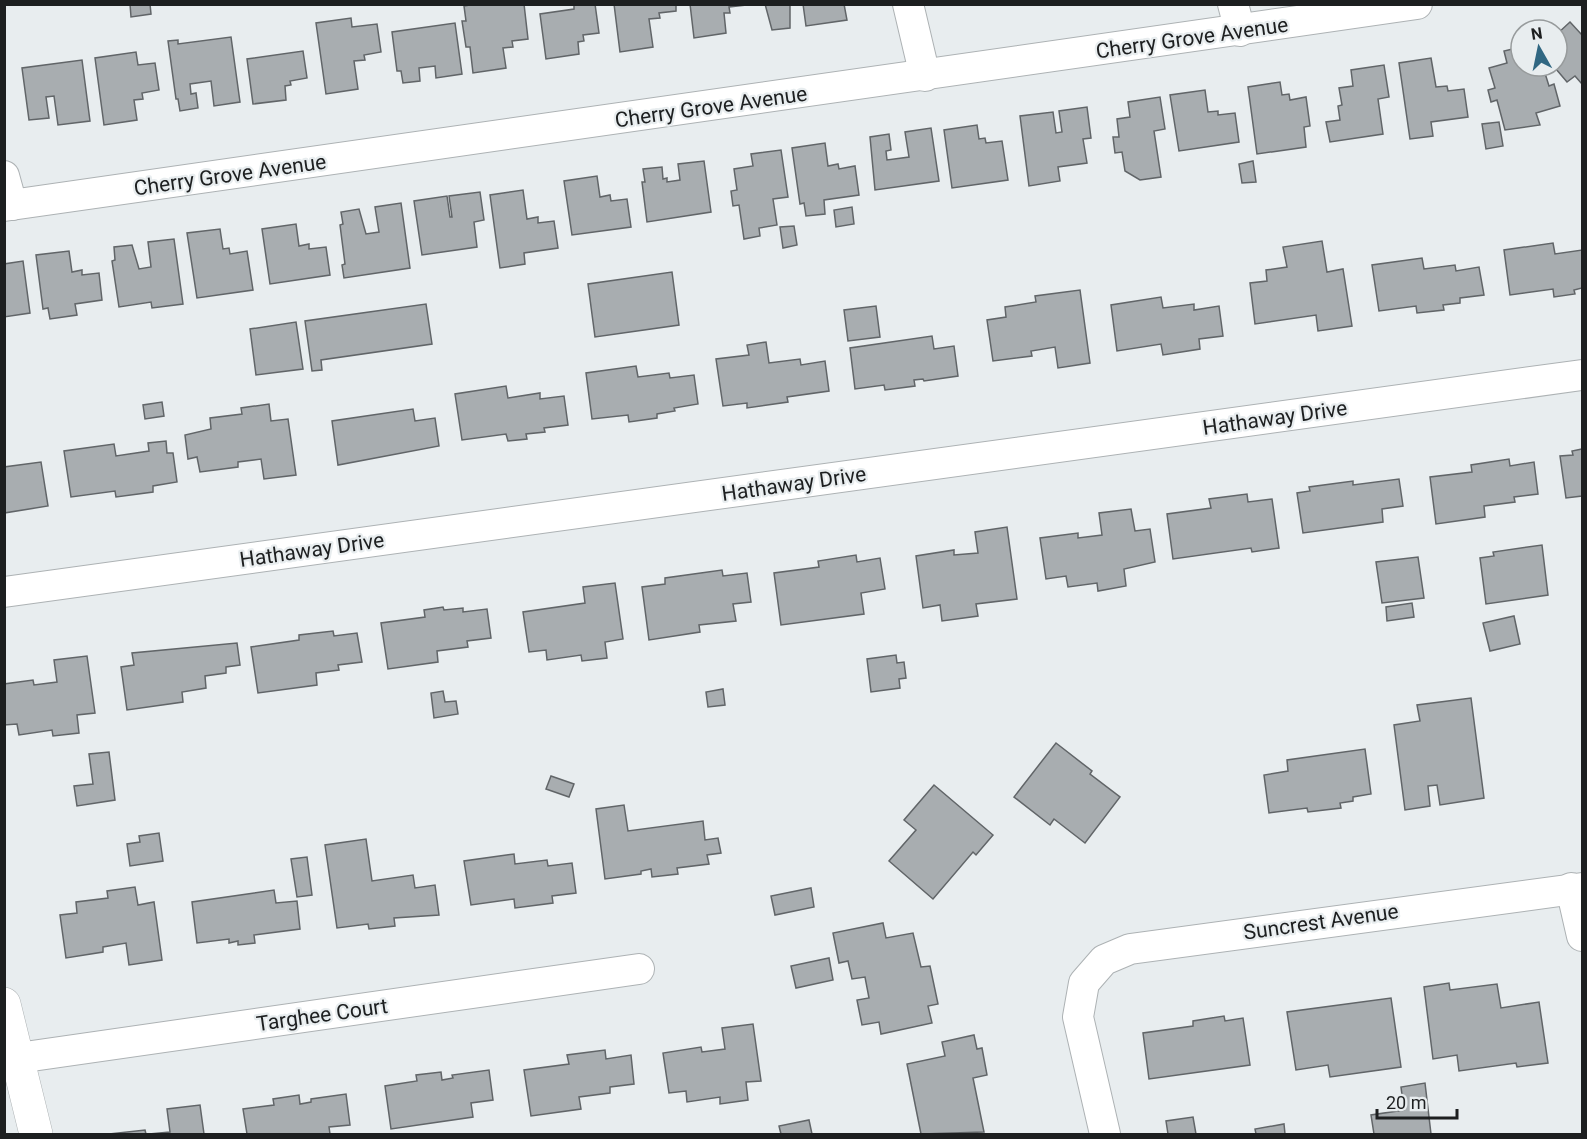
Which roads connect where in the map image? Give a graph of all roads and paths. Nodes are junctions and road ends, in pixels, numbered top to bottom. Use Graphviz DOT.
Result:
graph roads {
  1 [pos="908,4"];
  2 [pos="1417,4"];
  3 [pos="1236,18"];
  4 [pos="925,76"];
  5 [pos="4,176"];
  6 [pos="8,206"];
  7 [pos="1582,375"];
  8 [pos="4,592"];
  9 [pos="1579,885"];
  10 [pos="1582,936"];
  11 [pos="639,969"];
  12 [pos="4,1004"];
  13 [pos="11,1059"];
  14 [pos="36,1134"];
  15 [pos="1106,1134"];
  1 -- 4 [label="street"];
  2 -- 3 [label="street, Cherry Grove Avenue"];
  3 -- 4 [label="street, Cherry Grove Avenue"];
  4 -- 6 [label="street, Cherry Grove Avenue"];
  5 -- 6 [label="street"];
  7 -- 8 [label="street, Hathaway Drive"];
  9 -- 10 [label="street"];
  9 -- 15 [label="street, Suncrest Avenue"];
  11 -- 13 [label="street, Targhee Court"];
  12 -- 13 [label="main road"];
  13 -- 14 [label="main road"];
}
